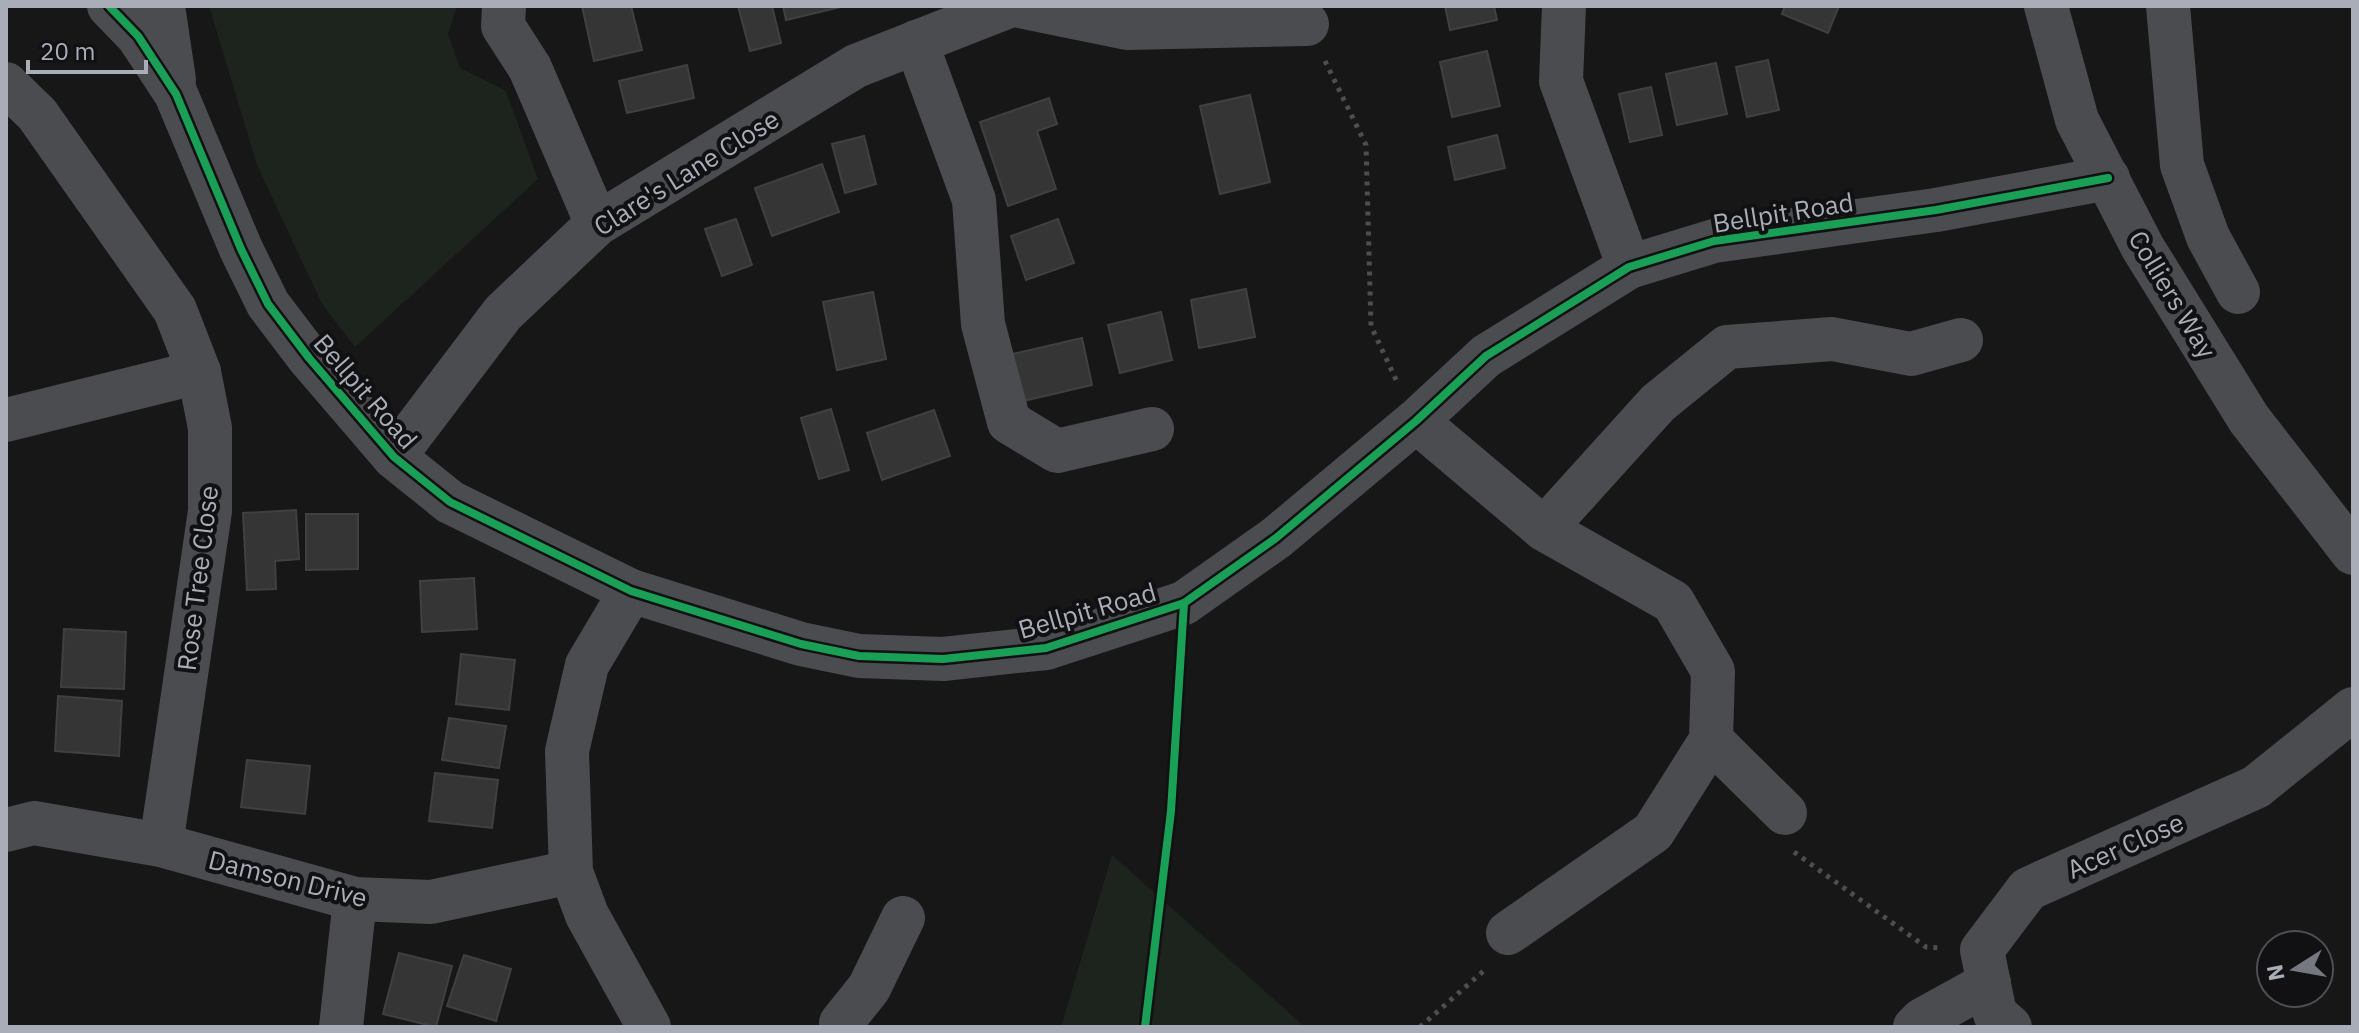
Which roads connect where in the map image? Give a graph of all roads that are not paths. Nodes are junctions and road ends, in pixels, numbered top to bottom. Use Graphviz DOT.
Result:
graph roads {
  1 [pos="109,6"];
  2 [pos="163,6"];
  3 [pos="504,6"];
  4 [pos="1009,6"];
  5 [pos="1564,6"];
  6 [pos="2168,6"];
  7 [pos="2050,7"];
  8 [pos="1041,8"];
  9 [pos="1307,24"];
  10 [pos="916,42"];
  11 [pos="6,84"];
  12 [pos="176,94"];
  13 [pos="2108,178"];
  14 [pos="597,224"];
  15 [pos="1629,267"];
  16 [pos="2238,292"];
  17 [pos="1961,340"];
  18 [pos="199,372"];
  19 [pos="6,420"];
  20 [pos="1416,421"];
  21 [pos="1152,429"];
  22 [pos="394,457"];
  23 [pos="1544,529"];
  24 [pos="2353,553"];
  25 [pos="631,591"];
  26 [pos="2353,709"];
  27 [pos="1711,740"];
  28 [pos="6,830"];
  29 [pos="1787,831"];
  30 [pos="161,845"];
  31 [pos="571,872"];
  32 [pos="355,899"];
  33 [pos="903,918"];
  34 [pos="1508,933"];
  35 [pos="1986,966"];
  36 [pos="840,1026"];
  37 [pos="341,1027"];
  38 [pos="649,1027"];
  39 [pos="1915,1027"];
  40 [pos="2010,1027"];
  1 -- 12 [label="street, Bellpit Road"];
  2 -- 12 [label="street, Bellpit Road"];
  3 -- 14 [label="street"];
  4 -- 10 [label="street, Clare's Lane Close"];
  5 -- 15 [label="street"];
  6 -- 16 [label="street"];
  7 -- 13 [label="street, Colliers Way"];
  8 -- 9 [label="street"];
  10 -- 14 [label="street, Clare's Lane Close"];
  10 -- 21 [label="street"];
  11 -- 18 [label="street, Rose Tree Close"];
  12 -- 22 [label="street, Bellpit Road"];
  13 -- 15 [label="street, Bellpit Road"];
  13 -- 24 [label="street, Colliers Way"];
  14 -- 22 [label="street, Clare's Lane Close"];
  15 -- 20 [label="street, Bellpit Road"];
  17 -- 23 [label="street"];
  18 -- 19 [label="street"];
  18 -- 30 [label="street, Rose Tree Close"];
  20 -- 23 [label="street"];
  20 -- 25 [label="street, Bellpit Road"];
  22 -- 25 [label="street, Bellpit Road"];
  23 -- 27 [label="street"];
  25 -- 31 [label="street"];
  26 -- 35 [label="street, Acer Close"];
  27 -- 29 [label="street"];
  27 -- 34 [label="street"];
  28 -- 30 [label="street, Damson Drive"];
  30 -- 32 [label="street, Damson Drive"];
  31 -- 32 [label="street, Damson Drive"];
  31 -- 38 [label="street"];
  32 -- 37 [label="street"];
  33 -- 36 [label="street"];
  35 -- 39 [label="street"];
  35 -- 40 [label="street"];
}
